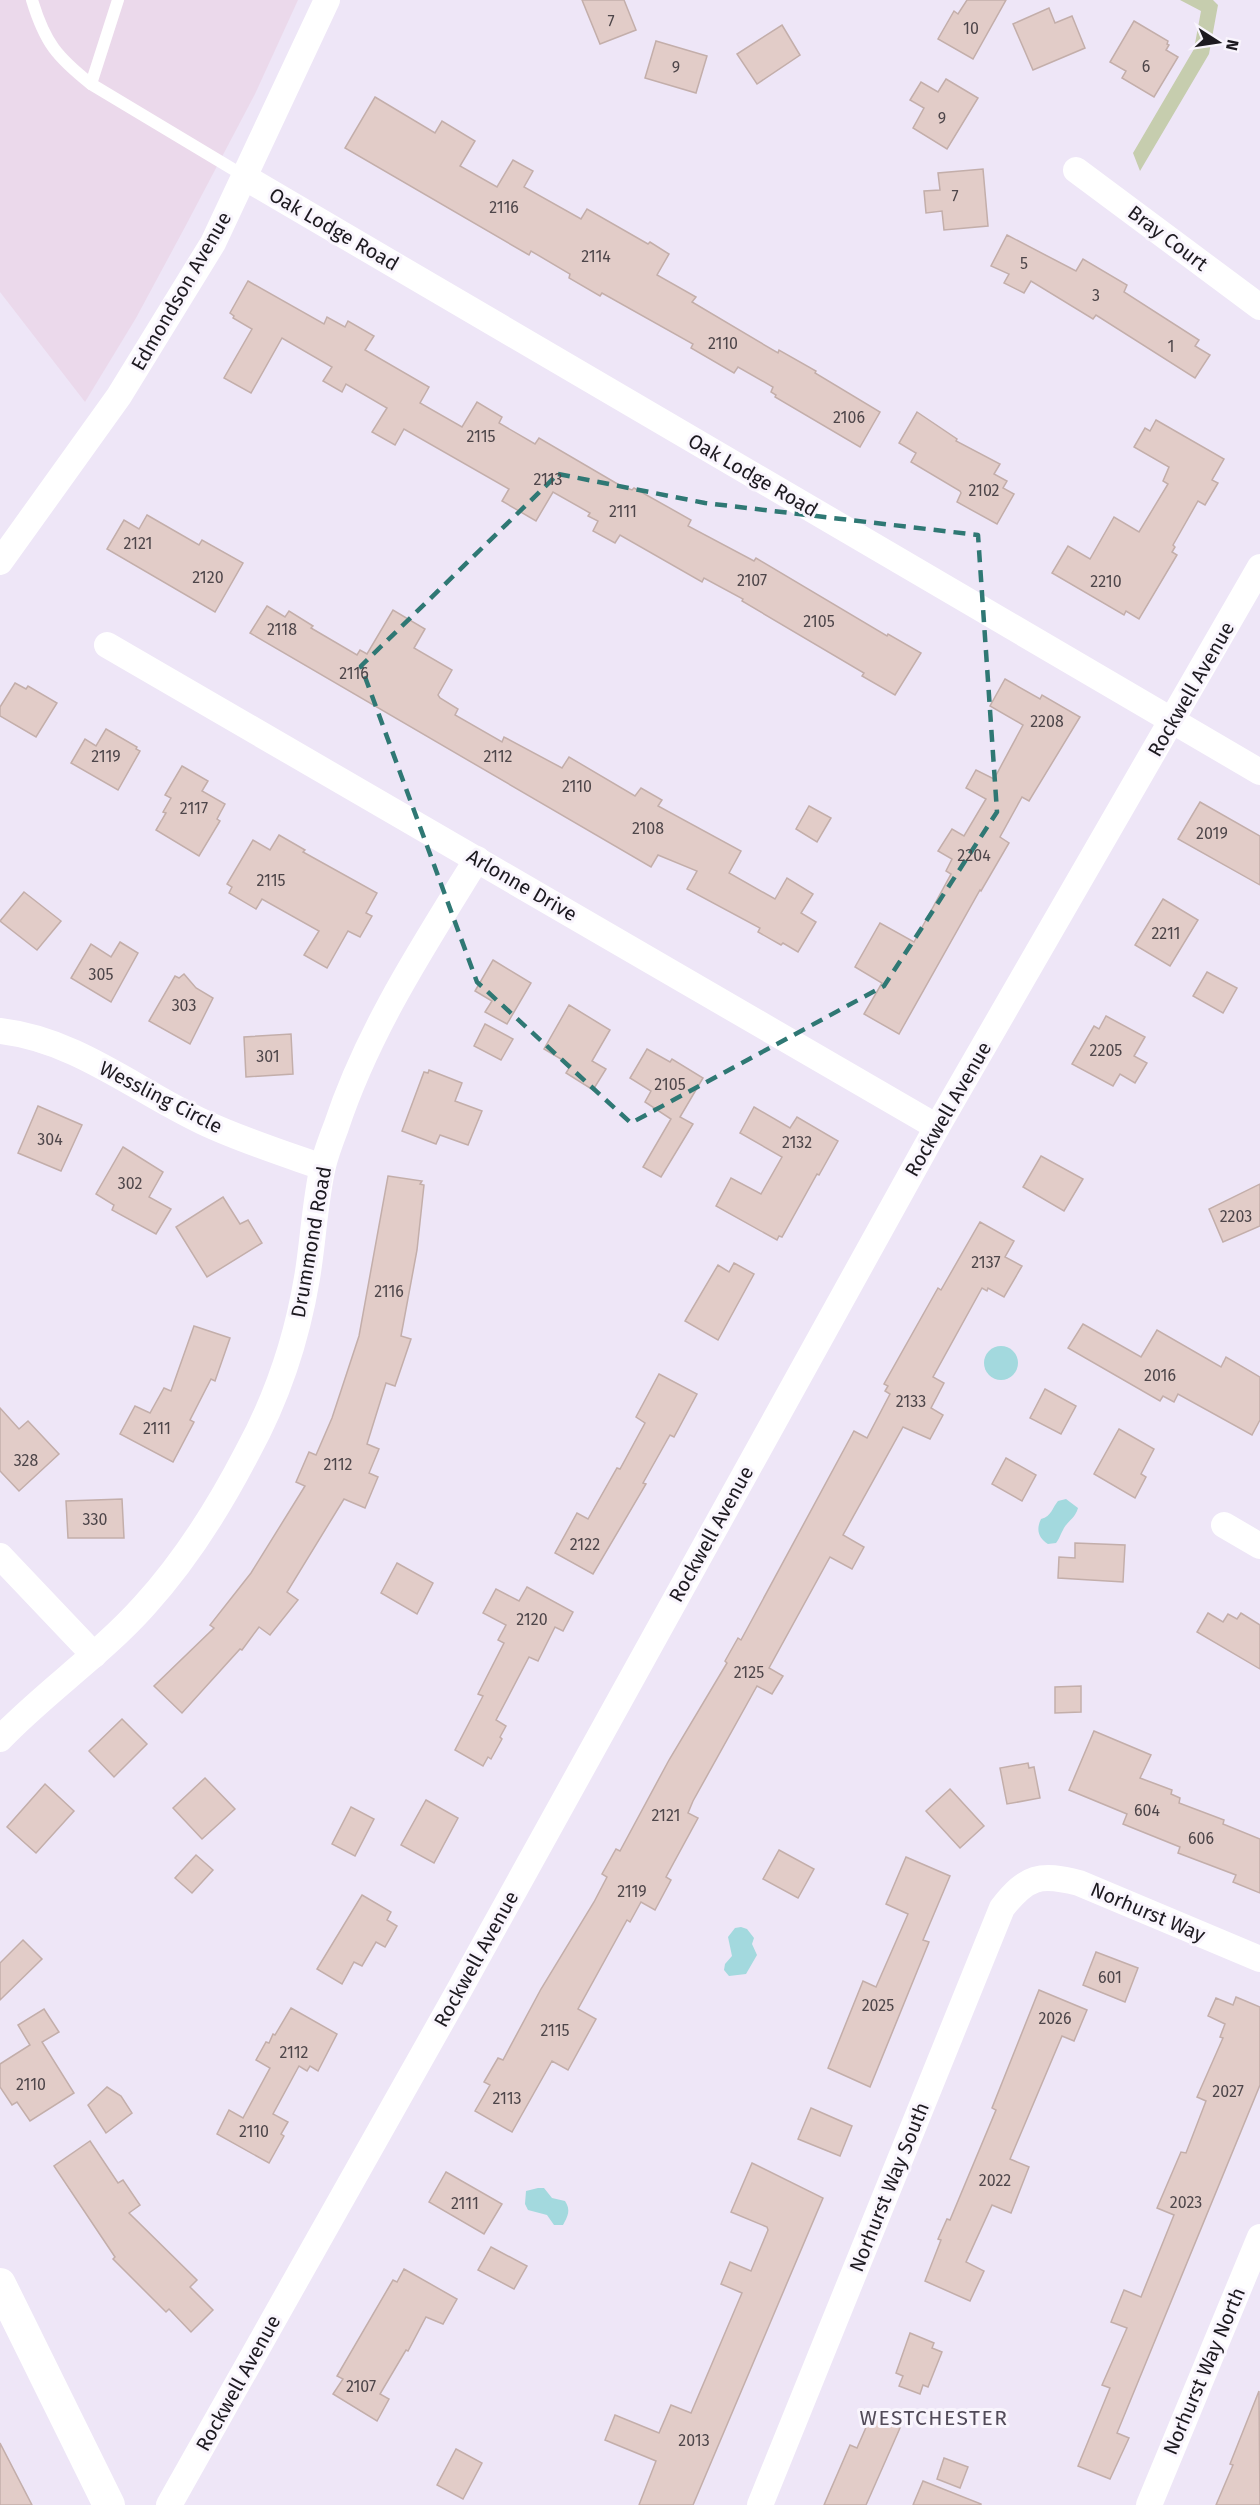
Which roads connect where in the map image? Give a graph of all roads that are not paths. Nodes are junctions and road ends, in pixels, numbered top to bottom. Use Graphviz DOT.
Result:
graph roads {
  1 [pos="32,0"];
  2 [pos="118,0"];
  3 [pos="327,0"];
  4 [pos="91,84"];
  5 [pos="1076,170"];
  6 [pos="246,178"];
  7 [pos="1260,307"];
  8 [pos="0,562"];
  9 [pos="1260,567"];
  10 [pos="107,645"];
  11 [pos="1173,721"];
  12 [pos="1260,772"];
  13 [pos="477,859"];
  14 [pos="0,1031"];
  15 [pos="937,1127"];
  16 [pos="322,1167"];
  17 [pos="1224,1525"];
  18 [pos="1260,1546"];
  19 [pos="0,1556"];
  20 [pos="94,1655"];
  21 [pos="0,1739"];
  22 [pos="1033,1879"];
  23 [pos="1260,1959"];
  24 [pos="1260,2237"];
  25 [pos="0,2284"];
  26 [pos="109,2505"];
  27 [pos="169,2505"];
  28 [pos="760,2505"];
  29 [pos="1149,2505"];
  1 -- 4 [label="lane"];
  2 -- 4 [label="lane"];
  3 -- 6 [label="street, Edmondson Avenue"];
  4 -- 6 [label="lane"];
  5 -- 7 [label="street, Bray Court"];
  6 -- 8 [label="street, Edmondson Avenue"];
  6 -- 11 [label="street, Oak Lodge Road"];
  9 -- 11 [label="street, Rockwell Avenue"];
  10 -- 13 [label="street, Arlonne Drive"];
  11 -- 12 [label="street, Oak Lodge Road"];
  11 -- 15 [label="street, Rockwell Avenue"];
  13 -- 15 [label="street, Arlonne Drive"];
  13 -- 16 [label="street, Drummond Road"];
  14 -- 16 [label="street, Wessling Circle"];
  15 -- 27 [label="street, Rockwell Avenue"];
  16 -- 20 [label="street, Drummond Road"];
  17 -- 18 [label="street"];
  19 -- 20 [label="street"];
  20 -- 21 [label="street, Drummond Road"];
  22 -- 23 [label="street, Norhurst Way"];
  22 -- 28 [label="street, Norhurst Way South"];
  24 -- 29 [label="street, Norhurst Way North"];
  25 -- 26 [label="street"];
}
